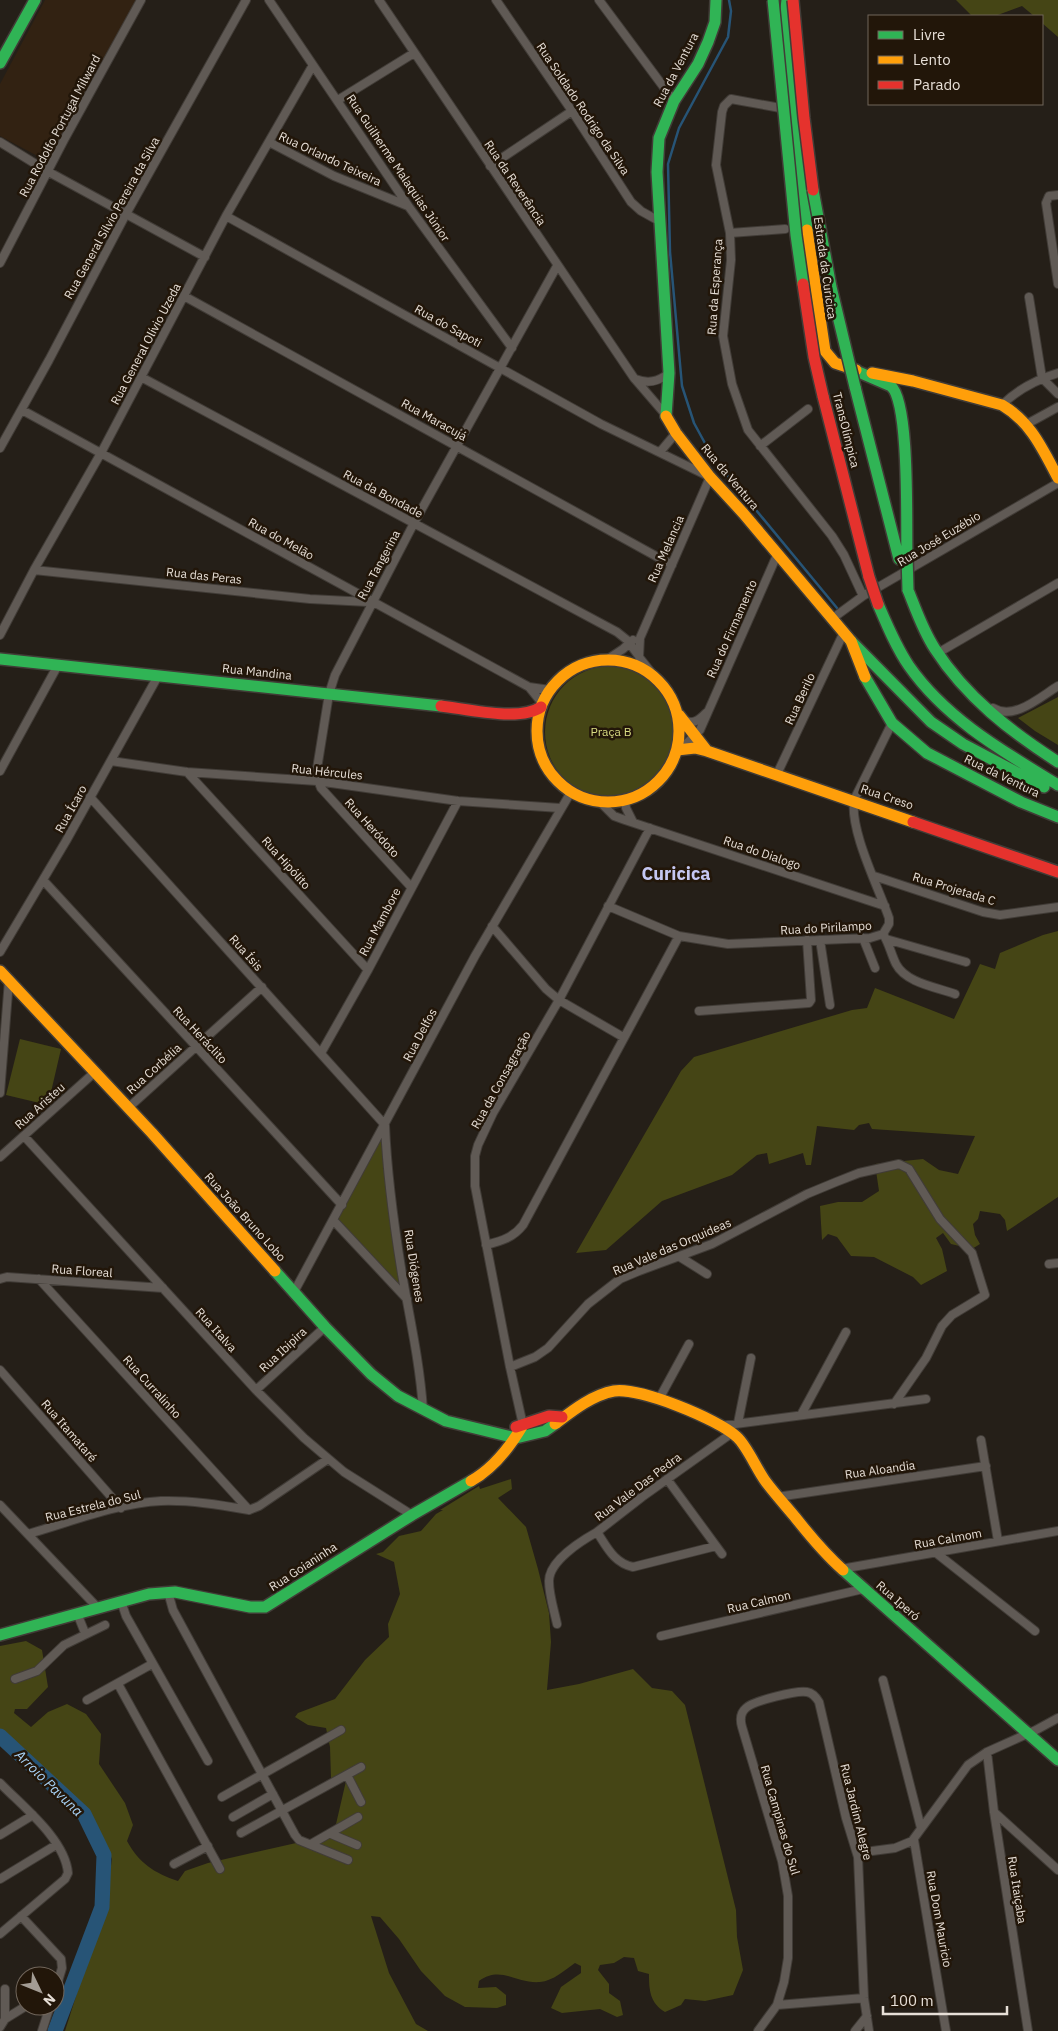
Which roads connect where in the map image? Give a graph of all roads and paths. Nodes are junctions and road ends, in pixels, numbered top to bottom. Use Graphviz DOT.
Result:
graph roads {
  1 [pos="35,0"];
  2 [pos="141,0"];
  3 [pos="246,0"];
  4 [pos="269,0"];
  5 [pos="379,0"];
  6 [pos="496,0"];
  7 [pos="599,0"];
  8 [pos="716,0"];
  9 [pos="772,0"];
  10 [pos="787,0"];
  11 [pos="793,0"];
  12 [pos="414,53"];
  13 [pos="0,63"];
  14 [pos="313,65"];
  15 [pos="338,100"];
  16 [pos="674,101"];
  17 [pos="572,111"];
  18 [pos="794,111"];
  19 [pos="0,142"];
  20 [pos="269,142"];
  21 [pos="490,166"];
  22 [pos="48,171"];
  23 [pos="1058,195"];
  24 [pos="409,207"];
  25 [pos="126,214"];
  26 [pos="226,216"];
  27 [pos="660,221"];
  28 [pos="785,229"];
  29 [pos="730,233"];
  30 [pos="205,257"];
  31 [pos="0,263"];
  32 [pos="557,266"];
  33 [pos="1058,284"];
  34 [pos="184,296"];
  35 [pos="1029,297"];
  36 [pos="512,348"];
  37 [pos="501,369"];
  38 [pos="854,370"];
  39 [pos="669,373"];
  40 [pos="1058,373"];
  41 [pos="141,377"];
  42 [pos="634,378"];
  43 [pos="1042,378"];
  44 [pos="1058,394"];
  45 [pos="1002,406"];
  46 [pos="1058,407"];
  47 [pos="808,409"];
  48 [pos="22,410"];
  49 [pos="665,414"];
  50 [pos="1027,424"];
  51 [pos="676,432"];
  52 [pos="457,445"];
  53 [pos="760,446"];
  54 [pos="0,448"];
  55 [pos="101,452"];
  56 [pos="660,452"];
  57 [pos="710,478"];
  58 [pos="1058,478"];
  59 [pos="1058,483"];
  60 [pos="414,524"];
  61 [pos="777,555"];
  62 [pos="903,557"];
  63 [pos="672,565"];
  64 [pos="34,570"];
  65 [pos="1058,583"];
  66 [pos="863,596"];
  67 [pos="372,602"];
  68 [pos="833,618"];
  69 [pos="642,629"];
  70 [pos="614,630"];
  71 [pos="0,635"];
  72 [pos="848,637"];
  73 [pos="937,639"];
  74 [pos="630,643"];
  75 [pos="623,650"];
  76 [pos="943,650"];
  77 [pos="639,657"];
  78 [pos="0,659"];
  79 [pos="608,659"];
  80 [pos="58,666"];
  81 [pos="158,676"];
  82 [pos="655,677"];
  83 [pos="1058,686"];
  84 [pos="529,687"];
  85 [pos="550,690"];
  86 [pos="329,694"];
  87 [pos="541,705"];
  88 [pos="707,712"];
  89 [pos="512,714"];
  90 [pos="680,715"];
  91 [pos="892,724"];
  92 [pos="536,729"];
  93 [pos="694,736"];
  94 [pos="677,749"];
  95 [pos="707,751"];
  96 [pos="111,761"];
  97 [pos="1058,762"];
  98 [pos="0,771"];
  99 [pos="187,772"];
  100 [pos="777,774"];
  101 [pos="317,781"];
  102 [pos="1058,785"];
  103 [pos="571,792"];
  104 [pos="1058,795"];
  105 [pos="90,797"];
  106 [pos="626,800"];
  107 [pos="854,800"];
  108 [pos="458,801"];
  109 [pos="600,802"];
  110 [pos="540,808"];
  111 [pos="560,808"];
  112 [pos="1058,817"];
  113 [pos="554,820"];
  114 [pos="633,822"];
  115 [pos="650,828"];
  116 [pos="1058,872"];
  117 [pos="874,876"];
  118 [pos="43,880"];
  119 [pos="411,887"];
  120 [pos="608,906"];
  121 [pos="885,906"];
  122 [pos="1058,907"];
  123 [pos="492,926"];
  124 [pos="679,936"];
  125 [pos="885,937"];
  126 [pos="862,938"];
  127 [pos="807,940"];
  128 [pos="820,940"];
  129 [pos="0,952"];
  130 [pos="966,962"];
  131 [pos="875,968"];
  132 [pos="368,970"];
  133 [pos="0,971"];
  134 [pos="9,980"];
  135 [pos="262,987"];
  136 [pos="955,994"];
  137 [pos="558,1000"];
  138 [pos="830,1005"];
  139 [pos="699,1011"];
  140 [pos="623,1037"];
  141 [pos="195,1047"];
  142 [pos="321,1053"];
  143 [pos="95,1072"];
  144 [pos="0,1093"];
  145 [pos="128,1108"];
  146 [pos="385,1125"];
  147 [pos="24,1136"];
  148 [pos="0,1157"];
  149 [pos="342,1205"];
  150 [pos="334,1221"];
  151 [pos="486,1245"];
  152 [pos="680,1257"];
  153 [pos="1058,1263"];
  154 [pos="1049,1264"];
  155 [pos="707,1274"];
  156 [pos="0,1279"];
  157 [pos="38,1279"];
  158 [pos="163,1288"];
  159 [pos="294,1292"];
  160 [pos="407,1300"];
  161 [pos="325,1326"];
  162 [pos="846,1332"];
  163 [pos="689,1344"];
  164 [pos="751,1358"];
  165 [pos="510,1367"];
  166 [pos="0,1370"];
  167 [pos="256,1390"];
  168 [pos="658,1399"];
  169 [pos="926,1399"];
  170 [pos="894,1404"];
  171 [pos="423,1410"];
  172 [pos="801,1415"];
  173 [pos="562,1417"];
  174 [pos="523,1424"];
  175 [pos="735,1428"];
  176 [pos="501,1433"];
  177 [pos="516,1438"];
  178 [pos="981,1440"];
  179 [pos="328,1459"];
  180 [pos="986,1466"];
  181 [pos="666,1479"];
  182 [pos="777,1497"];
  183 [pos="0,1505"];
  184 [pos="121,1508"];
  185 [pos="249,1510"];
  186 [pos="412,1515"];
  187 [pos="1058,1531"];
  188 [pos="596,1532"];
  189 [pos="28,1534"];
  190 [pos="998,1541"];
  191 [pos="716,1546"];
  192 [pos="935,1552"];
  193 [pos="722,1554"];
  194 [pos="841,1569"];
  195 [pos="863,1589"];
  196 [pos="168,1592"];
  197 [pos="121,1601"];
  198 [pos="97,1607"];
  199 [pos="77,1613"];
  200 [pos="105,1624"];
  201 [pos="557,1624"];
  202 [pos="1036,1631"];
  203 [pos="85,1633"];
  204 [pos="0,1635"];
  205 [pos="660,1636"];
  206 [pos="152,1664"];
  207 [pos="15,1678"];
  208 [pos="883,1680"];
  209 [pos="118,1684"];
  210 [pos="811,1693"];
  211 [pos="87,1700"];
  212 [pos="1058,1718"];
  213 [pos="341,1730"];
  214 [pos="1028,1733"];
  215 [pos="987,1752"];
  216 [pos="1058,1760"];
  217 [pos="208,1761"];
  218 [pos="362,1767"];
  219 [pos="262,1775"];
  220 [pos="347,1775"];
  221 [pos="1,1786"];
  222 [pos="272,1794"];
  223 [pos="222,1797"];
  224 [pos="361,1802"];
  225 [pos="282,1811"];
  226 [pos="994,1812"];
  227 [pos="33,1815"];
  228 [pos="233,1817"];
  229 [pos="358,1817"];
  230 [pos="921,1828"];
  231 [pos="241,1832"];
  232 [pos="331,1834"];
  233 [pos="0,1835"];
  234 [pos="914,1840"];
  235 [pos="311,1844"];
  236 [pos="357,1844"];
  237 [pos="56,1845"];
  238 [pos="208,1846"];
  239 [pos="857,1853"];
  240 [pos="348,1860"];
  241 [pos="174,1864"];
  242 [pos="220,1868"];
  243 [pos="1058,1870"];
  244 [pos="0,1879"];
  245 [pos="21,1916"];
  246 [pos="0,1934"];
  247 [pos="62,1966"];
  248 [pos="5,1988"];
  249 [pos="864,1998"];
  250 [pos="777,2006"];
  251 [pos="15,2013"];
  252 [pos="47,2016"];
  253 [pos="867,2016"];
  254 [pos="5,2019"];
  255 [pos="0,2027"];
  256 [pos="42,2031"];
  257 [pos="758,2031"];
  258 [pos="855,2031"];
  259 [pos="869,2031"];
  260 [pos="946,2031"];
  261 [pos="1028,2031"];
  1 -- 13 [label="main road"];
  2 -- 22 [label="street, Rua Rodolfo Portugal Milward"];
  3 -- 25 [label="street, Rua General Sílvio Pereira da Silva"];
  4 -- 14 [label="street, Rua Guilherme Malaquias Júnior"];
  5 -- 12 [label="street, Rua da Reverência"];
  6 -- 17 [label="street, Rua Soldado Rodrigo da Silva"];
  7 -- 16 [label="street"];
  8 -- 16 [label="main road, Rua da Ventura"];
  9 -- 102 [label="main road, TransOlímpica, bridge"];
  10 -- 18 [label="main road, Estrada da Curicica"];
  11 -- 62 [label="main road, TransOlímpica, bridge"];
  12 -- 15 [label="street"];
  12 -- 21 [label="street, Rua da Reverência"];
  14 -- 15 [label="street, Rua Guilherme Malaquias Júnior"];
  14 -- 20 [label="street, Rua General Olívio Uzeda"];
  15 -- 24 [label="street, Rua Guilherme Malaquias Júnior"];
  16 -- 27 [label="main road, Rua da Ventura"];
  17 -- 21 [label="street"];
  17 -- 27 [label="street, Rua Soldado Rodrigo da Silva"];
  18 -- 29 [label="street, Rua da Esperança"];
  18 -- 38 [label="main road, Estrada da Curicica"];
  19 -- 22 [label="street"];
  20 -- 24 [label="street, Rua Orlando Teixeira"];
  20 -- 26 [label="street, Rua General Olívio Uzeda"];
  21 -- 32 [label="street, Rua da Reverência"];
  22 -- 25 [label="street"];
  22 -- 31 [label="street, Rua Rodolfo Portugal Milward"];
  23 -- 33 [label="street"];
  24 -- 36 [label="street, Rua Guilherme Malaquias Júnior"];
  25 -- 30 [label="street"];
  25 -- 48 [label="street, Rua General Sílvio Pereira da Silva"];
  26 -- 30 [label="street, Rua General Olívio Uzeda"];
  26 -- 37 [label="street, Rua do Sapoti"];
  27 -- 39 [label="main road, Rua da Ventura"];
  28 -- 29 [label="street"];
  29 -- 53 [label="street, Rua da Esperança"];
  30 -- 34 [label="street, Rua General Olívio Uzeda"];
  32 -- 36 [label="street, Rua Tangerina"];
  32 -- 42 [label="street, Rua da Reverência"];
  34 -- 41 [label="street, Rua General Olívio Uzeda"];
  34 -- 52 [label="street, Rua Maracujá"];
  35 -- 43 [label="street"];
  36 -- 37 [label="street, Rua Tangerina"];
  37 -- 52 [label="street, Rua Tangerina"];
  37 -- 56 [label="street, Rua do Sapoti"];
  38 -- 45 [label="main road, Estrada da Curicica"];
  38 -- 62 [label="main road"];
  39 -- 42 [label="street"];
  39 -- 49 [label="main road, Rua da Ventura"];
  40 -- 43 [label="street"];
  41 -- 55 [label="street, Rua General Olívio Uzeda"];
  41 -- 60 [label="street, Rua da Bondade"];
  42 -- 49 [label="street, Rua da Reverência"];
  43 -- 44 [label="street"];
  43 -- 45 [label="street"];
  45 -- 50 [label="main road, Estrada da Curicica"];
  46 -- 50 [label="street"];
  47 -- 53 [label="street"];
  48 -- 54 [label="street, Rua General Sílvio Pereira da Silva"];
  48 -- 55 [label="street, Rua do Melão"];
  49 -- 51 [label="main road, Rua da Ventura"];
  50 -- 58 [label="main road"];
  51 -- 56 [label="street"];
  51 -- 57 [label="main road, Rua da Ventura"];
  52 -- 60 [label="street, Rua Tangerina"];
  52 -- 63 [label="street, Rua Maracujá"];
  53 -- 66 [label="street, Rua da Esperança"];
  55 -- 64 [label="street, Rua General Olívio Uzeda"];
  55 -- 67 [label="street, Rua do Melão"];
  56 -- 57 [label="street, Rua do Sapoti"];
  57 -- 61 [label="main road, Rua da Ventura"];
  57 -- 63 [label="street, Rua Melancia"];
  59 -- 66 [label="street, Rua José Euzébio"];
  60 -- 67 [label="street, Rua Tangerina"];
  60 -- 70 [label="street, Rua da Bondade"];
  61 -- 68 [label="main road, Rua da Ventura"];
  61 -- 88 [label="street, Rua do Firmamento"];
  62 -- 97 [label="main road, TransOlímpica, bridge"];
  63 -- 69 [label="street, Rua Melancia"];
  64 -- 67 [label="street, Rua das Peras"];
  64 -- 71 [label="street, Rua General Olívio Uzeda"];
  65 -- 76 [label="street"];
  66 -- 68 [label="street, Rua José Euzébio"];
  67 -- 84 [label="street, Rua do Melão"];
  67 -- 86 [label="street, Rua Tangerina"];
  68 -- 72 [label="main road, Rua da Ventura"];
  69 -- 74 [label="street, Rua Melancia"];
  69 -- 77 [label="street, Rua Melancia"];
  70 -- 74 [label="street, Rua da Bondade"];
  70 -- 75 [label="street"];
  72 -- 91 [label="main road, Rua da Ventura"];
  72 -- 100 [label="street, Rua Berilo"];
  72 -- 104 [label="main road"];
  73 -- 76 [label="street"];
  74 -- 75 [label="street, Rua Melancia"];
  74 -- 77 [label="street, Rua da Bondade"];
  75 -- 79 [label="street, Rua Melancia"];
  76 -- 83 [label="street"];
  77 -- 82 [label="street"];
  78 -- 80 [label="main road, Rua Mandina"];
  79 -- 82 [label="main road"];
  79 -- 85 [label="main road"];
  80 -- 81 [label="main road, Rua Mandina"];
  80 -- 98 [label="street"];
  81 -- 86 [label="main road, Rua Mandina"];
  81 -- 96 [label="street, Rua Ícaro"];
  82 -- 90 [label="main road"];
  84 -- 85 [label="street, Rua do Melão"];
  84 -- 87 [label="street, Rua do Melão"];
  85 -- 87 [label="main road"];
  86 -- 89 [label="main road, Rua Mandina"];
  86 -- 101 [label="street"];
  87 -- 89 [label="main road, Rua Mandina"];
  87 -- 92 [label="main road"];
  88 -- 90 [label="street"];
  88 -- 93 [label="street, Rua do Firmamento"];
  89 -- 92 [label="main road, Rua Mandina"];
  90 -- 93 [label="main road"];
  90 -- 94 [label="main road"];
  91 -- 107 [label="street, Rua do Pirilampo"];
  91 -- 112 [label="main road, Rua da Ventura"];
  92 -- 103 [label="main road"];
  93 -- 94 [label="street, Rua do Firmamento"];
  93 -- 95 [label="main road"];
  94 -- 95 [label="main road, Rua Creso"];
  94 -- 106 [label="main road"];
  95 -- 100 [label="main road, Rua Creso"];
  96 -- 99 [label="street, Rua Hércules"];
  96 -- 105 [label="street, Rua Ícaro"];
  99 -- 101 [label="street, Rua Hércules"];
  99 -- 132 [label="street, Rua Hipólito"];
  100 -- 107 [label="main road, Rua Creso"];
  101 -- 108 [label="street, Rua Hércules"];
  101 -- 119 [label="street, Rua Heródoto"];
  103 -- 109 [label="main road"];
  103 -- 111 [label="street, Rua Delfos"];
  105 -- 118 [label="street, Rua Ícaro"];
  105 -- 135 [label="street, Rua Ísis"];
  106 -- 109 [label="main road"];
  106 -- 114 [label="street"];
  107 -- 116 [label="main road, Rua Creso"];
  107 -- 117 [label="street, Rua do Pirilampo"];
  108 -- 110 [label="street, Rua Hércules"];
  108 -- 119 [label="street, Rua Mambore"];
  109 -- 114 [label="street, Rua do Dialogo"];
  110 -- 111 [label="street, Rua Hércules"];
  110 -- 113 [label="street"];
  111 -- 113 [label="street, Rua Delfos"];
  113 -- 123 [label="street, Rua Delfos"];
  114 -- 115 [label="street, Rua do Dialogo"];
  115 -- 120 [label="street, Rua da Consagração"];
  115 -- 121 [label="street, Rua do Dialogo"];
  117 -- 121 [label="street, Rua do Pirilampo"];
  117 -- 122 [label="street, Rua Projetada C"];
  118 -- 129 [label="street, Rua Ícaro"];
  118 -- 141 [label="street, Rua Heráclito"];
  119 -- 132 [label="street, Rua Mambore"];
  120 -- 124 [label="street, Rua do Pirilampo"];
  120 -- 137 [label="street, Rua da Consagração"];
  121 -- 125 [label="street, Rua do Pirilampo"];
  123 -- 137 [label="street"];
  123 -- 146 [label="street, Rua Delfos"];
  124 -- 127 [label="street, Rua do Pirilampo"];
  124 -- 140 [label="street"];
  125 -- 126 [label="street, Rua do Pirilampo"];
  125 -- 130 [label="street"];
  125 -- 136 [label="street"];
  126 -- 128 [label="street, Rua do Pirilampo"];
  126 -- 131 [label="street"];
  127 -- 128 [label="street, Rua do Pirilampo"];
  127 -- 139 [label="street"];
  128 -- 138 [label="street"];
  132 -- 142 [label="street, Rua Mambore"];
  133 -- 134 [label="main road, Rua João Bruno Lobo"];
  134 -- 143 [label="main road, Rua João Bruno Lobo"];
  134 -- 144 [label="street"];
  135 -- 141 [label="street, Rua Corbélia"];
  135 -- 142 [label="street, Rua Ísis"];
  137 -- 140 [label="street"];
  137 -- 151 [label="street, Rua da Consagração"];
  140 -- 151 [label="street"];
  141 -- 145 [label="street, Rua Corbélia"];
  141 -- 149 [label="street, Rua Heráclito"];
  142 -- 146 [label="street, Rua Ísis"];
  143 -- 145 [label="main road, Rua João Bruno Lobo"];
  143 -- 147 [label="street, Rua Aristeu"];
  145 -- 159 [label="main road, Rua João Bruno Lobo"];
  146 -- 149 [label="street, Rua Delfos"];
  146 -- 160 [label="street, Rua Diógenes"];
  147 -- 148 [label="street, Rua Aristeu"];
  147 -- 158 [label="street, Rua Italva"];
  149 -- 150 [label="street, Rua Delfos"];
  150 -- 159 [label="street, Rua Delfos"];
  150 -- 160 [label="street"];
  151 -- 165 [label="street, Rua da Consagração"];
  152 -- 155 [label="street"];
  152 -- 165 [label="street, Rua Vale das Orquideas"];
  152 -- 170 [label="street, Rua Vale das Orquideas"];
  153 -- 154 [label="street"];
  156 -- 157 [label="street, Rua Floreal"];
  157 -- 158 [label="street, Rua Floreal"];
  157 -- 185 [label="street, Rua Curralinho"];
  158 -- 167 [label="street, Rua Italva"];
  159 -- 161 [label="main road, Rua João Bruno Lobo"];
  160 -- 171 [label="street, Rua Diógenes"];
  161 -- 167 [label="street, Rua Ibipira"];
  161 -- 171 [label="main road, Rua João Bruno Lobo"];
  162 -- 172 [label="street"];
  163 -- 168 [label="street"];
  164 -- 175 [label="street"];
  165 -- 174 [label="street, Rua da Consagração"];
  166 -- 184 [label="street, Rua Itamataré"];
  167 -- 179 [label="street, Rua Italva"];
  168 -- 173 [label="main road"];
  168 -- 175 [label="main road"];
  169 -- 170 [label="street"];
  170 -- 172 [label="street"];
  171 -- 176 [label="main road, Rua João Bruno Lobo"];
  172 -- 175 [label="street"];
  173 -- 174 [label="main road"];
  173 -- 177 [label="main road"];
  174 -- 176 [label="main road"];
  174 -- 177 [label="main road, Rua Goianinha"];
  175 -- 181 [label="street, Rua Vale Das Pedra"];
  175 -- 182 [label="main road, Rua Iperó"];
  176 -- 177 [label="main road, Rua João Bruno Lobo"];
  177 -- 186 [label="main road, Rua Goianinha"];
  178 -- 180 [label="street"];
  179 -- 185 [label="street"];
  179 -- 186 [label="street, Rua Italva"];
  180 -- 182 [label="street, Rua Aloandia"];
  180 -- 190 [label="street"];
  181 -- 188 [label="street, Rua Vale Das Pedra"];
  181 -- 191 [label="street"];
  182 -- 194 [label="main road, Rua Iperó"];
  183 -- 189 [label="street"];
  184 -- 185 [label="street, Rua Estrela do Sul"];
  184 -- 189 [label="street, Rua Estrela do Sul"];
  186 -- 196 [label="main road, Rua Goianinha"];
  187 -- 190 [label="street, Rua Calmom"];
  188 -- 191 [label="street, Rua Vale Das Pedra"];
  188 -- 201 [label="street"];
  189 -- 198 [label="street"];
  190 -- 192 [label="street, Rua Calmom"];
  191 -- 193 [label="street"];
  192 -- 194 [label="street, Rua Calmom"];
  192 -- 202 [label="street"];
  194 -- 195 [label="main road, Rua Iperó"];
  195 -- 205 [label="street, Rua Calmon"];
  195 -- 214 [label="main road, Rua Iperó"];
  196 -- 197 [label="main road, Rua Goianinha"];
  196 -- 219 [label="street"];
  197 -- 198 [label="main road, Rua Goianinha"];
  197 -- 206 [label="street"];
  198 -- 199 [label="main road, Rua Goianinha"];
  199 -- 203 [label="street"];
  199 -- 204 [label="main road, Rua Goianinha"];
  200 -- 203 [label="street"];
  203 -- 207 [label="street"];
  206 -- 209 [label="street"];
  206 -- 217 [label="street"];
  208 -- 230 [label="street"];
  209 -- 211 [label="street"];
  209 -- 238 [label="street"];
  210 -- 239 [label="street, Rua Jardim Alegre"];
  210 -- 250 [label="street, Rua Campinas do Sul"];
  212 -- 214 [label="street"];
  213 -- 219 [label="street"];
  214 -- 215 [label="street"];
  214 -- 216 [label="main road, Rua Iperó"];
  215 -- 226 [label="street, Rua Itaiçaba"];
  215 -- 230 [label="street"];
  218 -- 220 [label="street"];
  219 -- 222 [label="street"];
  219 -- 223 [label="street"];
  220 -- 224 [label="street"];
  220 -- 225 [label="street"];
  221 -- 227 [label="street"];
  222 -- 225 [label="street"];
  222 -- 228 [label="street"];
  225 -- 231 [label="street"];
  225 -- 235 [label="street"];
  226 -- 243 [label="street"];
  226 -- 261 [label="street, Rua Itaiçaba"];
  227 -- 233 [label="street"];
  227 -- 237 [label="street"];
  229 -- 232 [label="street"];
  230 -- 234 [label="street"];
  232 -- 235 [label="street"];
  232 -- 236 [label="street"];
  234 -- 239 [label="street"];
  234 -- 260 [label="street, Rua Dom Mauricio"];
  235 -- 240 [label="street"];
  237 -- 244 [label="street"];
  237 -- 245 [label="street"];
  238 -- 241 [label="street"];
  238 -- 242 [label="street"];
  239 -- 249 [label="street, Rua Jardim Alegre"];
  245 -- 246 [label="street"];
  245 -- 247 [label="street"];
  248 -- 254 [label="street"];
  249 -- 250 [label="street"];
  249 -- 253 [label="street, Rua Jardim Alegre"];
  250 -- 257 [label="street, Rua Campinas do Sul"];
  251 -- 254 [label="street"];
  252 -- 256 [label="street"];
  253 -- 258 [label="street"];
  253 -- 259 [label="street, Rua Jardim Alegre"];
  254 -- 255 [label="street"];
}
